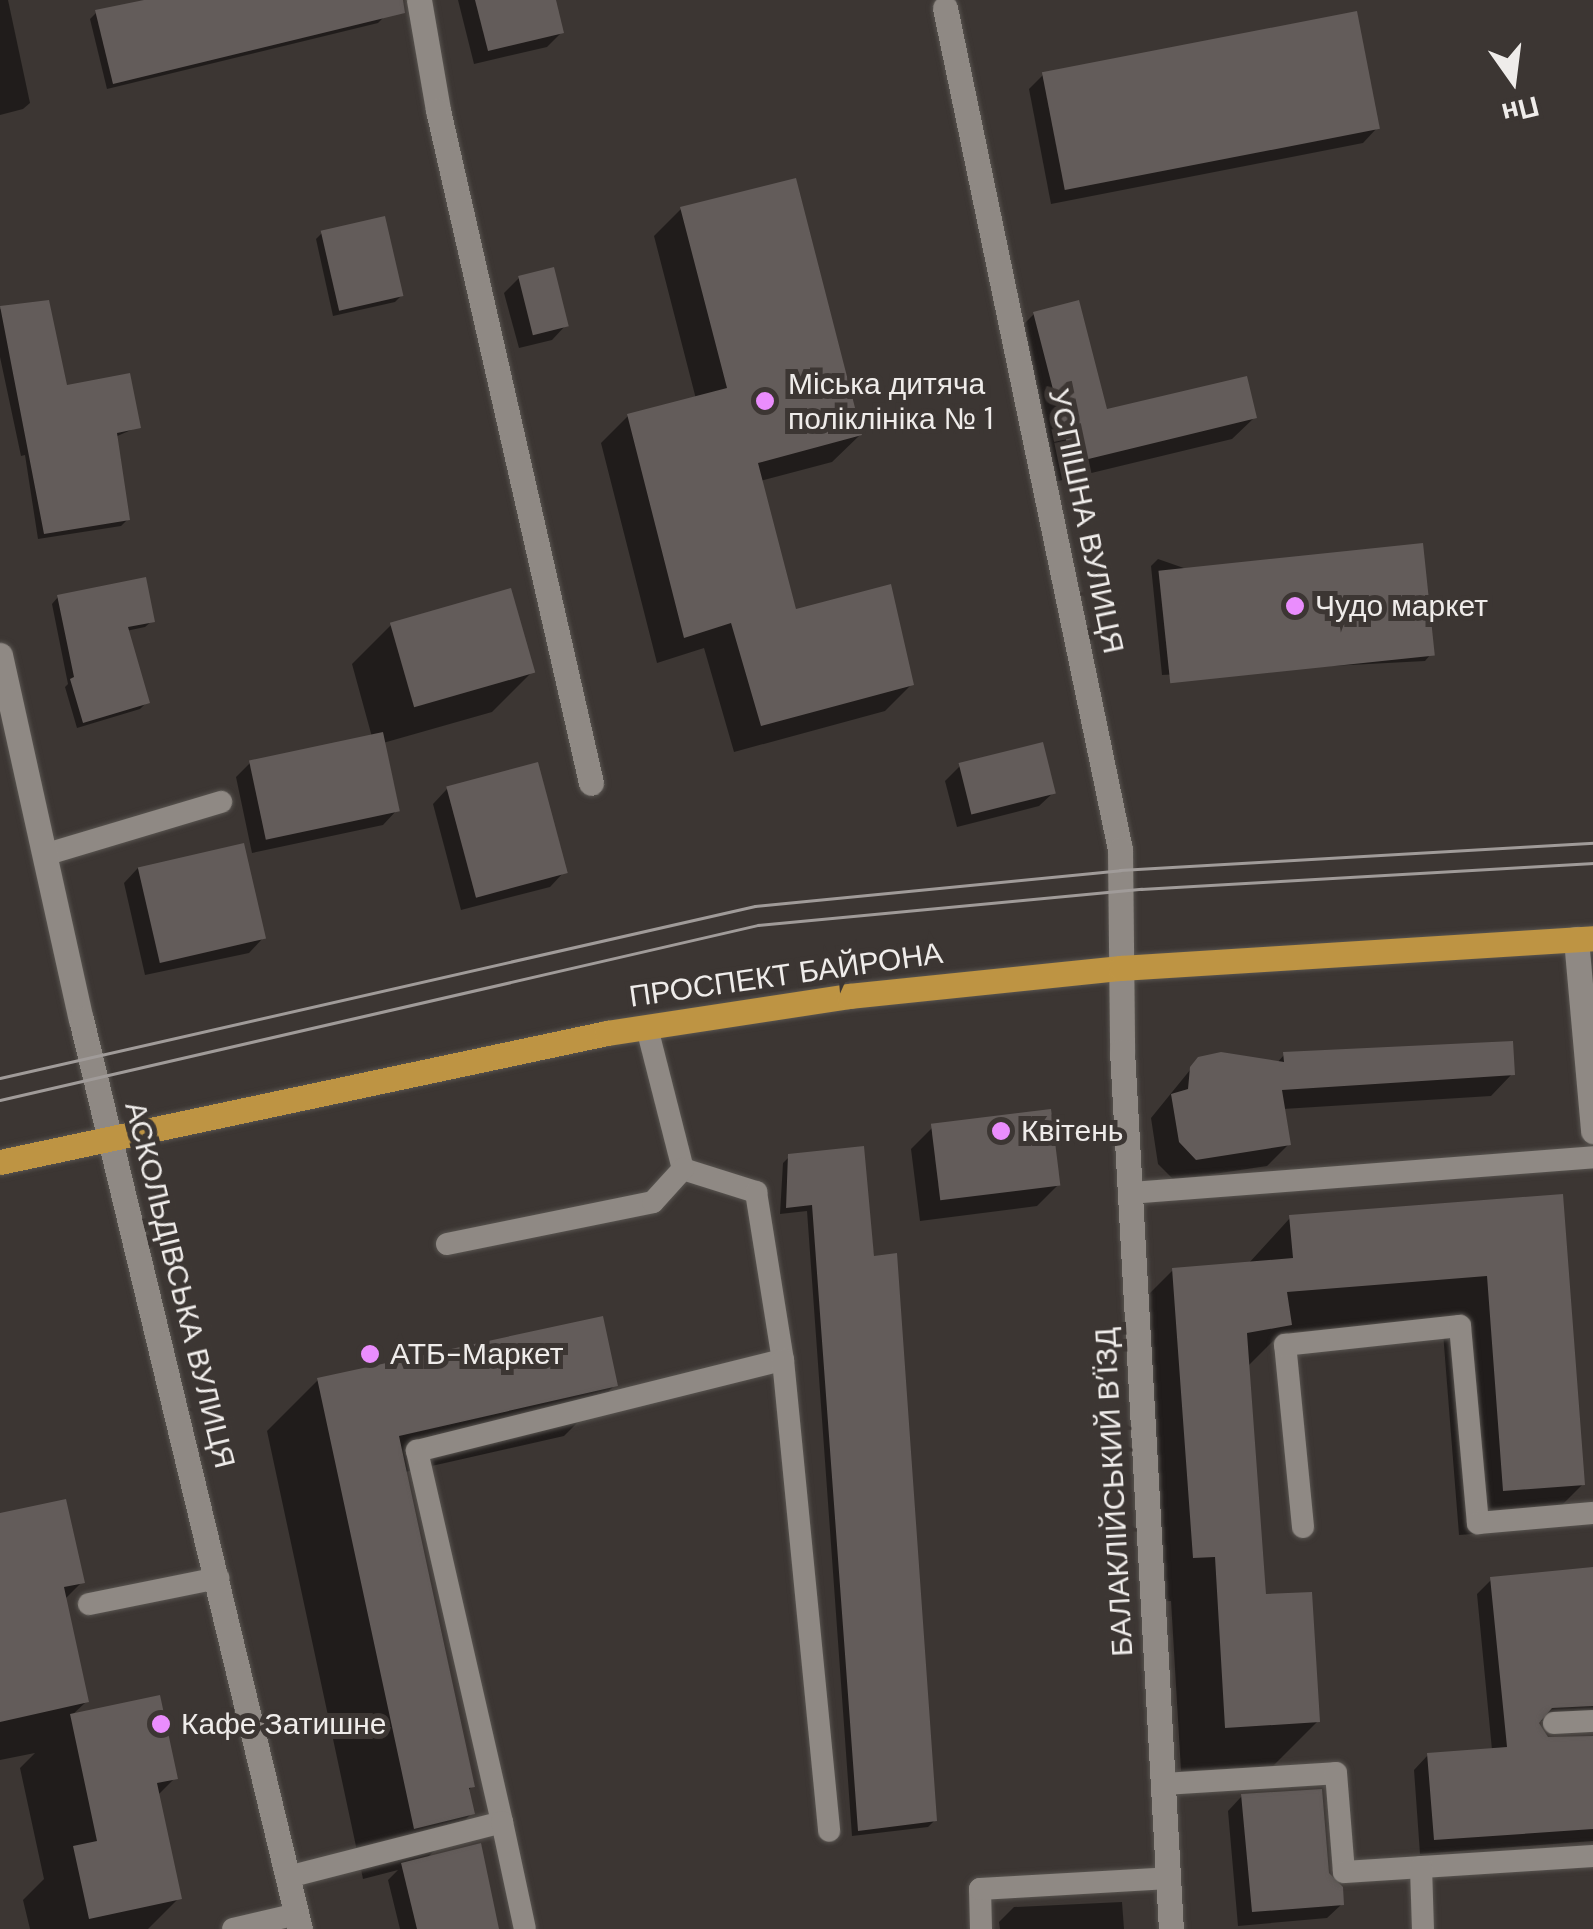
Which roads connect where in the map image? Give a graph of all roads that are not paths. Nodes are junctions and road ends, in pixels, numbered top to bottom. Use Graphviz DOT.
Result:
graph roads {
  1 [pos="419,0"];
  2 [pos="945,8"];
  3 [pos="0,655"];
  4 [pos="592,784"];
  5 [pos="220,802"];
  6 [pos="44,855"];
  7 [pos="1585,938"];
  8 [pos="1120,968"];
  9 [pos="647,1028"];
  10 [pos="1122,1051"];
  11 [pos="1593,1131"];
  12 [pos="112,1138"];
  13 [pos="1593,1157"];
  14 [pos="0,1162"];
  15 [pos="683,1169"];
  16 [pos="1130,1194"];
  17 [pos="447,1244"];
  18 [pos="783,1360"];
  19 [pos="1593,1513"];
  20 [pos="1303,1527"];
  21 [pos="218,1578"];
  22 [pos="89,1604"];
  23 [pos="1593,1721"];
  24 [pos="1554,1723"];
  25 [pos="1163,1784"];
  26 [pos="502,1822"];
  27 [pos="828,1831"];
  28 [pos="1593,1856"];
  29 [pos="1421,1867"];
  30 [pos="288,1877"];
  31 [pos="1168,1878"];
  32 [pos="299,1921"];
  33 [pos="233,1929"];
  34 [pos="524,1929"];
  35 [pos="981,1929"];
  36 [pos="1172,1929"];
  37 [pos="1423,1929"];
  1 -- 4 [label="street"];
  2 -- 8 [label="street, УСПІШНА ВУЛИЦЯ"];
  3 -- 6 [label="street, АСКОЛЬДІВСЬКА ВУЛИЦЯ"];
  5 -- 6 [label="lane"];
  6 -- 12 [label="street, АСКОЛЬДІВСЬКА ВУЛИЦЯ"];
  7 -- 8 [label="main road, ПРОСПЕКТ БАЙРОНА"];
  7 -- 11 [label="street"];
  8 -- 9 [label="main road, ПРОСПЕКТ БАЙРОНА"];
  8 -- 10 [label="street, УСПІШНА ВУЛИЦЯ"];
  9 -- 12 [label="main road, ПРОСПЕКТ БАЙРОНА"];
  9 -- 15 [label="lane"];
  10 -- 16 [label="street, БАЛАКЛІЙСЬКИЙ В’ЇЗД"];
  12 -- 14 [label="main road, ПРОСПЕКТ БАЙРОНА"];
  12 -- 21 [label="street, АСКОЛЬДІВСЬКА ВУЛИЦЯ"];
  13 -- 16 [label="lane"];
  15 -- 17 [label="lane"];
  15 -- 18 [label="lane"];
  16 -- 25 [label="street, БАЛАКЛІЙСЬКИЙ В’ЇЗД"];
  18 -- 26 [label="lane"];
  18 -- 27 [label="lane"];
  19 -- 20 [label="lane"];
  21 -- 22 [label="lane"];
  21 -- 30 [label="street, АСКОЛЬДІВСЬКА ВУЛИЦЯ"];
  23 -- 24 [label="lane"];
  25 -- 29 [label="lane"];
  25 -- 31 [label="street, БАЛАКЛІЙСЬКИЙ В’ЇЗД"];
  26 -- 30 [label="lane"];
  26 -- 34 [label="lane"];
  28 -- 29 [label="lane"];
  29 -- 37 [label="lane"];
  30 -- 32 [label="street, АСКОЛЬДІВСЬКА ВУЛИЦЯ"];
  31 -- 35 [label="lane"];
  31 -- 36 [label="street, БАЛАКЛІЙСЬКИЙ В’ЇЗД"];
  32 -- 33 [label="lane"];
}
